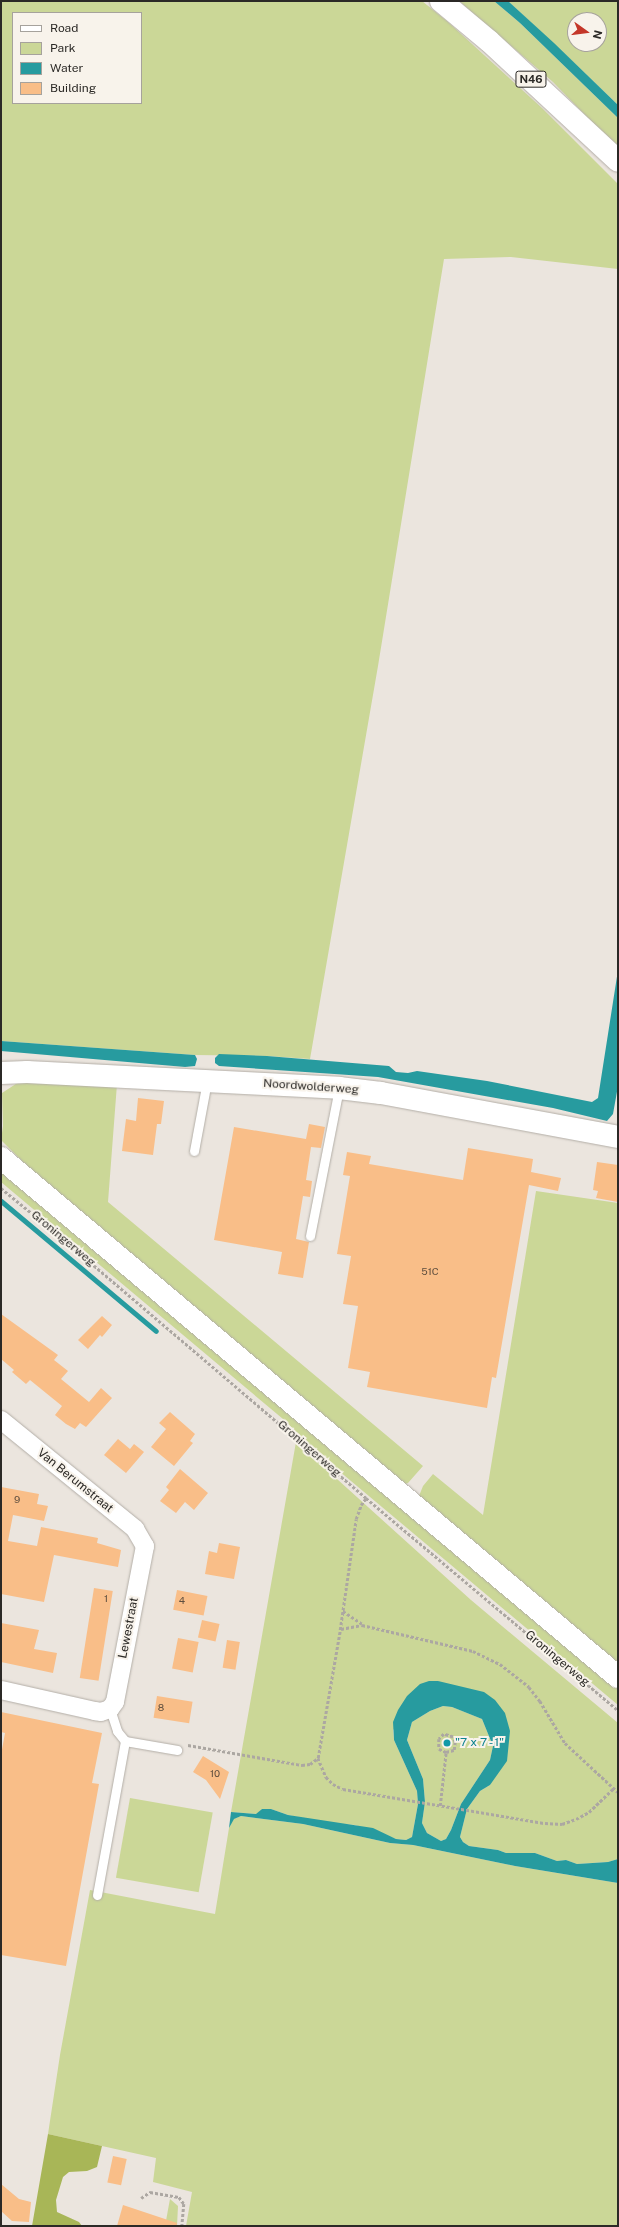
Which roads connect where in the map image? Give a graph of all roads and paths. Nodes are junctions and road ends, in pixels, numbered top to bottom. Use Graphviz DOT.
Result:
graph roads {
  1 [pos="441,1"];
  2 [pos="618,161"];
  3 [pos="1,1073"];
  4 [pos="207,1081"];
  5 [pos="339,1088"];
  6 [pos="618,1137"];
  7 [pos="194,1151"];
  8 [pos="1,1158"];
  9 [pos="1,1188"];
  10 [pos="310,1236"];
  11 [pos="1,1420"];
  12 [pos="366,1498"];
  13 [pos="145,1546"];
  14 [pos="343,1611"];
  15 [pos="362,1625"];
  16 [pos="340,1630"];
  17 [pos="618,1677"];
  18 [pos="1,1690"];
  19 [pos="110,1709"];
  20 [pos="618,1710"];
  21 [pos="125,1741"];
  22 [pos="177,1750"];
  23 [pos="446,1752"];
  24 [pos="318,1758"];
  25 [pos="614,1788"];
  26 [pos="618,1792"];
  27 [pos="440,1806"];
  28 [pos="97,1895"];
  29 [pos="141,2198"];
  30 [pos="182,2226"];
  1 -- 2 [label="main road, N46"];
  3 -- 4 [label="main road, Noordwolderweg"];
  4 -- 5 [label="main road, Noordwolderweg"];
  4 -- 7 [label="lane"];
  5 -- 6 [label="main road, Noordwolderweg"];
  5 -- 10 [label="lane"];
  8 -- 17 [label="main road, Groningerweg"];
  9 -- 12 [label="path, Groningerweg"];
  11 -- 13 [label="street, Van Berumstraat"];
  12 -- 14 [label="path"];
  12 -- 20 [label="path, Groningerweg"];
  13 -- 19 [label="street, Lewestraat"];
  14 -- 15 [label="path"];
  14 -- 16 [label="path"];
  15 -- 16 [label="path"];
  15 -- 25 [label="path"];
  16 -- 24 [label="path"];
  18 -- 19 [label="street"];
  19 -- 21 [label="lane"];
  21 -- 22 [label="lane"];
  21 -- 28 [label="lane"];
  22 -- 24 [label="path"];
  23 -- 23 [label="path"];
  23 -- 27 [label="path"];
  24 -- 27 [label="path"];
  25 -- 26 [label="path"];
  25 -- 27 [label="path"];
  29 -- 30 [label="path"];
}
